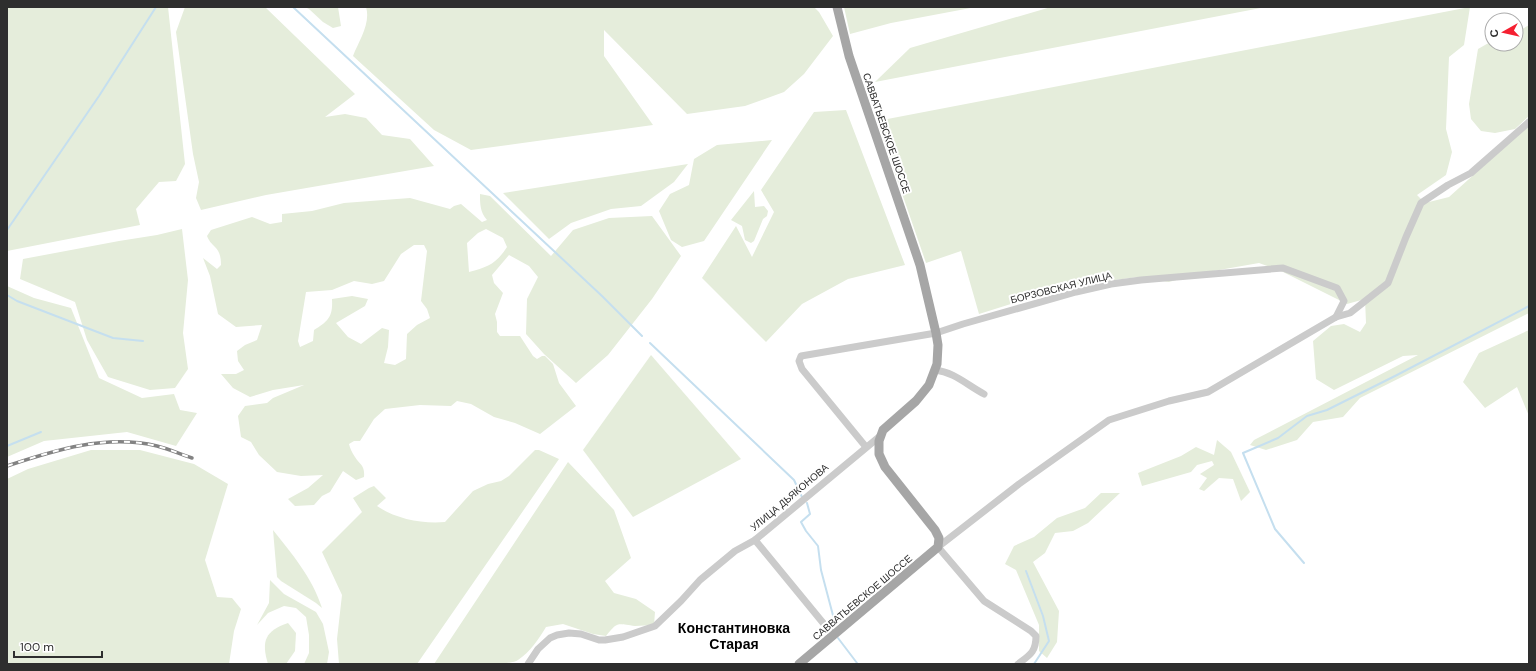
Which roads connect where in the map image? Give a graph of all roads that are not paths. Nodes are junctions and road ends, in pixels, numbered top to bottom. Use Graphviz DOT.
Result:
graph roads {
  1 [pos="837,7"];
  2 [pos="1529,122"];
  3 [pos="1336,317"];
  4 [pos="936,333"];
  5 [pos="935,370"];
  6 [pos="984,394"];
  7 [pos="879,437"];
  8 [pos="866,447"];
  9 [pos="755,540"];
  10 [pos="938,547"];
  11 [pos="834,635"];
  12 [pos="528,664"];
  13 [pos="799,664"];
  14 [pos="1018,664"];
  1 -- 4 [label="main road, САВВАТЬЕВСКОЕ ШОССЕ"];
  2 -- 3 [label="street"];
  3 -- 4 [label="street, БОРЗОВСКАЯ УЛИЦА"];
  3 -- 10 [label="street"];
  4 -- 5 [label="main road, УЛИЦА ДЬЯКОНОВА"];
  4 -- 8 [label="street, БОРЗОВСКАЯ УЛИЦА"];
  5 -- 6 [label="street"];
  5 -- 7 [label="main road, УЛИЦА ДЬЯКОНОВА"];
  7 -- 8 [label="street, УЛИЦА ДЬЯКОНОВА"];
  7 -- 10 [label="main road"];
  8 -- 9 [label="street, УЛИЦА ДЬЯКОНОВА"];
  9 -- 11 [label="street"];
  9 -- 12 [label="street, УЛИЦА ДЬЯКОНОВА"];
  10 -- 11 [label="main road, САВВАТЬЕВСКОЕ ШОССЕ"];
  10 -- 14 [label="street"];
  11 -- 13 [label="main road, САВВАТЬЕВСКОЕ ШОССЕ"];
}
